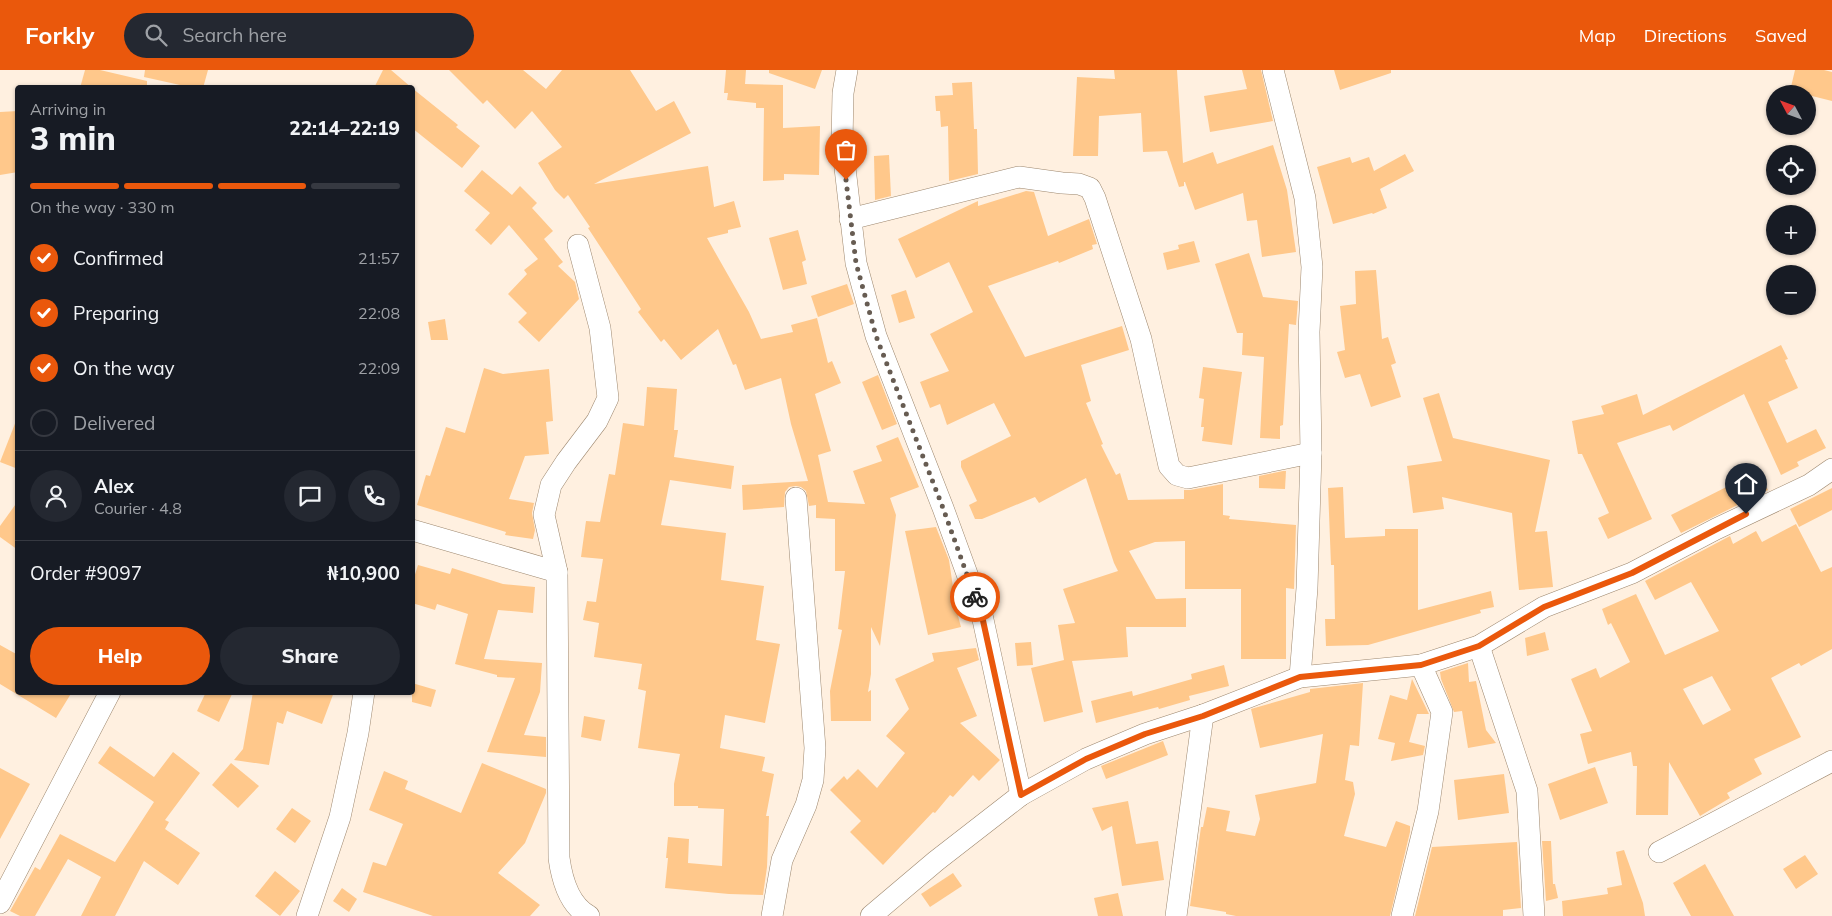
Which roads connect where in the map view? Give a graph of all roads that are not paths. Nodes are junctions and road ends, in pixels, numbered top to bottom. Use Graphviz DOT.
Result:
graph roads {
  1 [pos="847,70"];
  2 [pos="1273,70"];
  3 [pos="850,219"];
  4 [pos="578,245"];
  5 [pos="1311,453"];
  6 [pos="1832,469"];
  7 [pos="796,498"];
  8 [pos="415,531"];
  9 [pos="557,572"];
  10 [pos="1479,646"];
  11 [pos="1421,665"];
  12 [pos="1300,677"];
  13 [pos="108,695"];
  14 [pos="364,695"];
  15 [pos="1203,716"];
  16 [pos="1832,761"];
  17 [pos="1021,795"];
  18 [pos="1659,852"];
  19 [pos="0,903"];
  20 [pos="307,916"];
  21 [pos="590,916"];
  22 [pos="772,916"];
  23 [pos="871,916"];
  24 [pos="1176,916"];
  25 [pos="1402,916"];
  26 [pos="1534,916"];
  1 -- 3 [label="street"];
  2 -- 5 [label="street"];
  3 -- 5 [label="street"];
  3 -- 17 [label="street"];
  4 -- 9 [label="street"];
  5 -- 12 [label="street"];
  6 -- 10 [label="street"];
  7 -- 22 [label="street"];
  8 -- 9 [label="street"];
  9 -- 21 [label="street"];
  10 -- 11 [label="street"];
  10 -- 26 [label="street"];
  11 -- 12 [label="street"];
  11 -- 25 [label="street"];
  12 -- 15 [label="street"];
  13 -- 19 [label="street"];
  14 -- 20 [label="street"];
  15 -- 17 [label="street"];
  15 -- 24 [label="street"];
  16 -- 18 [label="street"];
  17 -- 23 [label="street"];
}
